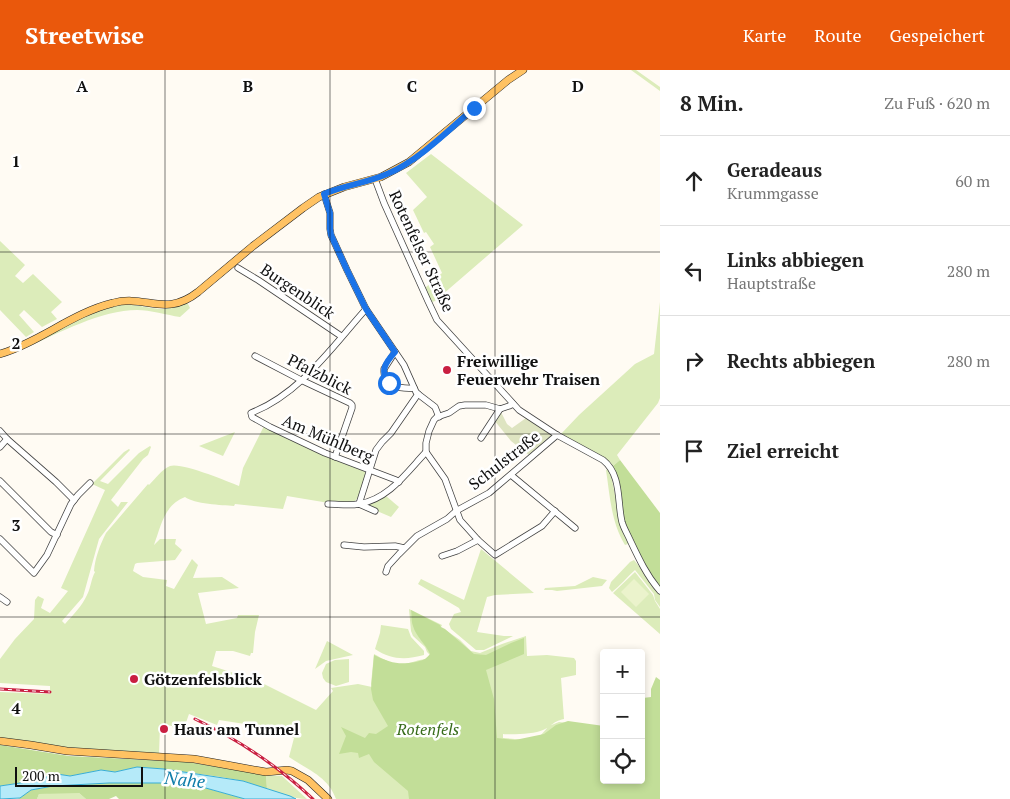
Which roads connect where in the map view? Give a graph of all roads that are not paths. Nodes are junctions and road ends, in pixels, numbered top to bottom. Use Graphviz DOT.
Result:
graph roads {
  1 [pos="523,70"];
  2 [pos="375,179"];
  3 [pos="324,194"];
  4 [pos="238,268"];
  5 [pos="366,309"];
  6 [pos="341,336"];
  7 [pos="395,352"];
  8 [pos="0,354"];
  9 [pos="255,356"];
  10 [pos="300,380"];
  11 [pos="414,388"];
  12 [pos="418,394"];
  13 [pos="513,404"];
  14 [pos="500,409"];
  15 [pos="439,416"];
  16 [pos="0,432"];
  17 [pos="557,435"];
  18 [pos="481,438"];
  19 [pos="7,439"];
  20 [pos="0,447"];
  21 [pos="426,452"];
  22 [pos="335,457"];
  23 [pos="369,470"];
  24 [pos="512,475"];
  25 [pos="0,481"];
  26 [pos="399,482"];
  27 [pos="90,483"];
  28 [pos="74,500"];
  29 [pos="328,504"];
  30 [pos="359,504"];
  31 [pos="456,511"];
  32 [pos="554,511"];
  33 [pos="374,512"];
  34 [pos="575,528"];
  35 [pos="56,535"];
  36 [pos="0,539"];
  37 [pos="478,540"];
  38 [pos="344,545"];
  39 [pos="404,548"];
  40 [pos="442,556"];
  41 [pos="386,572"];
  42 [pos="660,591"];
  43 [pos="0,597"];
  44 [pos="7,602"];
  45 [pos="0,742"];
  46 [pos="328,799"];
  1 -- 2 [label="main road"];
  2 -- 3 [label="main road"];
  2 -- 13 [label="street, Rotenfelser Straße"];
  3 -- 5 [label="street"];
  3 -- 8 [label="main road"];
  4 -- 6 [label="street, Burgenblick"];
  5 -- 6 [label="street"];
  5 -- 7 [label="street"];
  6 -- 10 [label="street"];
  7 -- 11 [label="street"];
  7 -- 11 [label="street"];
  9 -- 10 [label="street, Pfalzblick"];
  10 -- 22 [label="street, Pfalzblick"];
  10 -- 22 [label="street, Am Mühlberg"];
  11 -- 12 [label="street"];
  12 -- 15 [label="street"];
  12 -- 23 [label="street"];
  13 -- 14 [label="street"];
  13 -- 17 [label="street, Rotenfelser Straße"];
  14 -- 15 [label="street"];
  14 -- 18 [label="street"];
  15 -- 21 [label="street"];
  16 -- 19 [label="street"];
  17 -- 24 [label="street, Schulstraße"];
  17 -- 42 [label="street, Rotenfelser Straße"];
  19 -- 20 [label="street"];
  19 -- 28 [label="street"];
  21 -- 26 [label="street"];
  21 -- 31 [label="street, Schulstraße"];
  22 -- 23 [label="street, Am Mühlberg"];
  23 -- 26 [label="street, Am Mühlberg"];
  23 -- 30 [label="street"];
  24 -- 31 [label="street, Schulstraße"];
  24 -- 32 [label="street"];
  25 -- 35 [label="street"];
  26 -- 30 [label="street"];
  27 -- 28 [label="street"];
  28 -- 35 [label="street"];
  29 -- 30 [label="street"];
  30 -- 33 [label="street"];
  31 -- 37 [label="street"];
  31 -- 39 [label="street"];
  32 -- 34 [label="street"];
  32 -- 37 [label="street"];
  35 -- 36 [label="street"];
  37 -- 40 [label="street"];
  38 -- 39 [label="street"];
  39 -- 41 [label="street"];
  43 -- 44 [label="street"];
  45 -- 46 [label="main road"];
}
